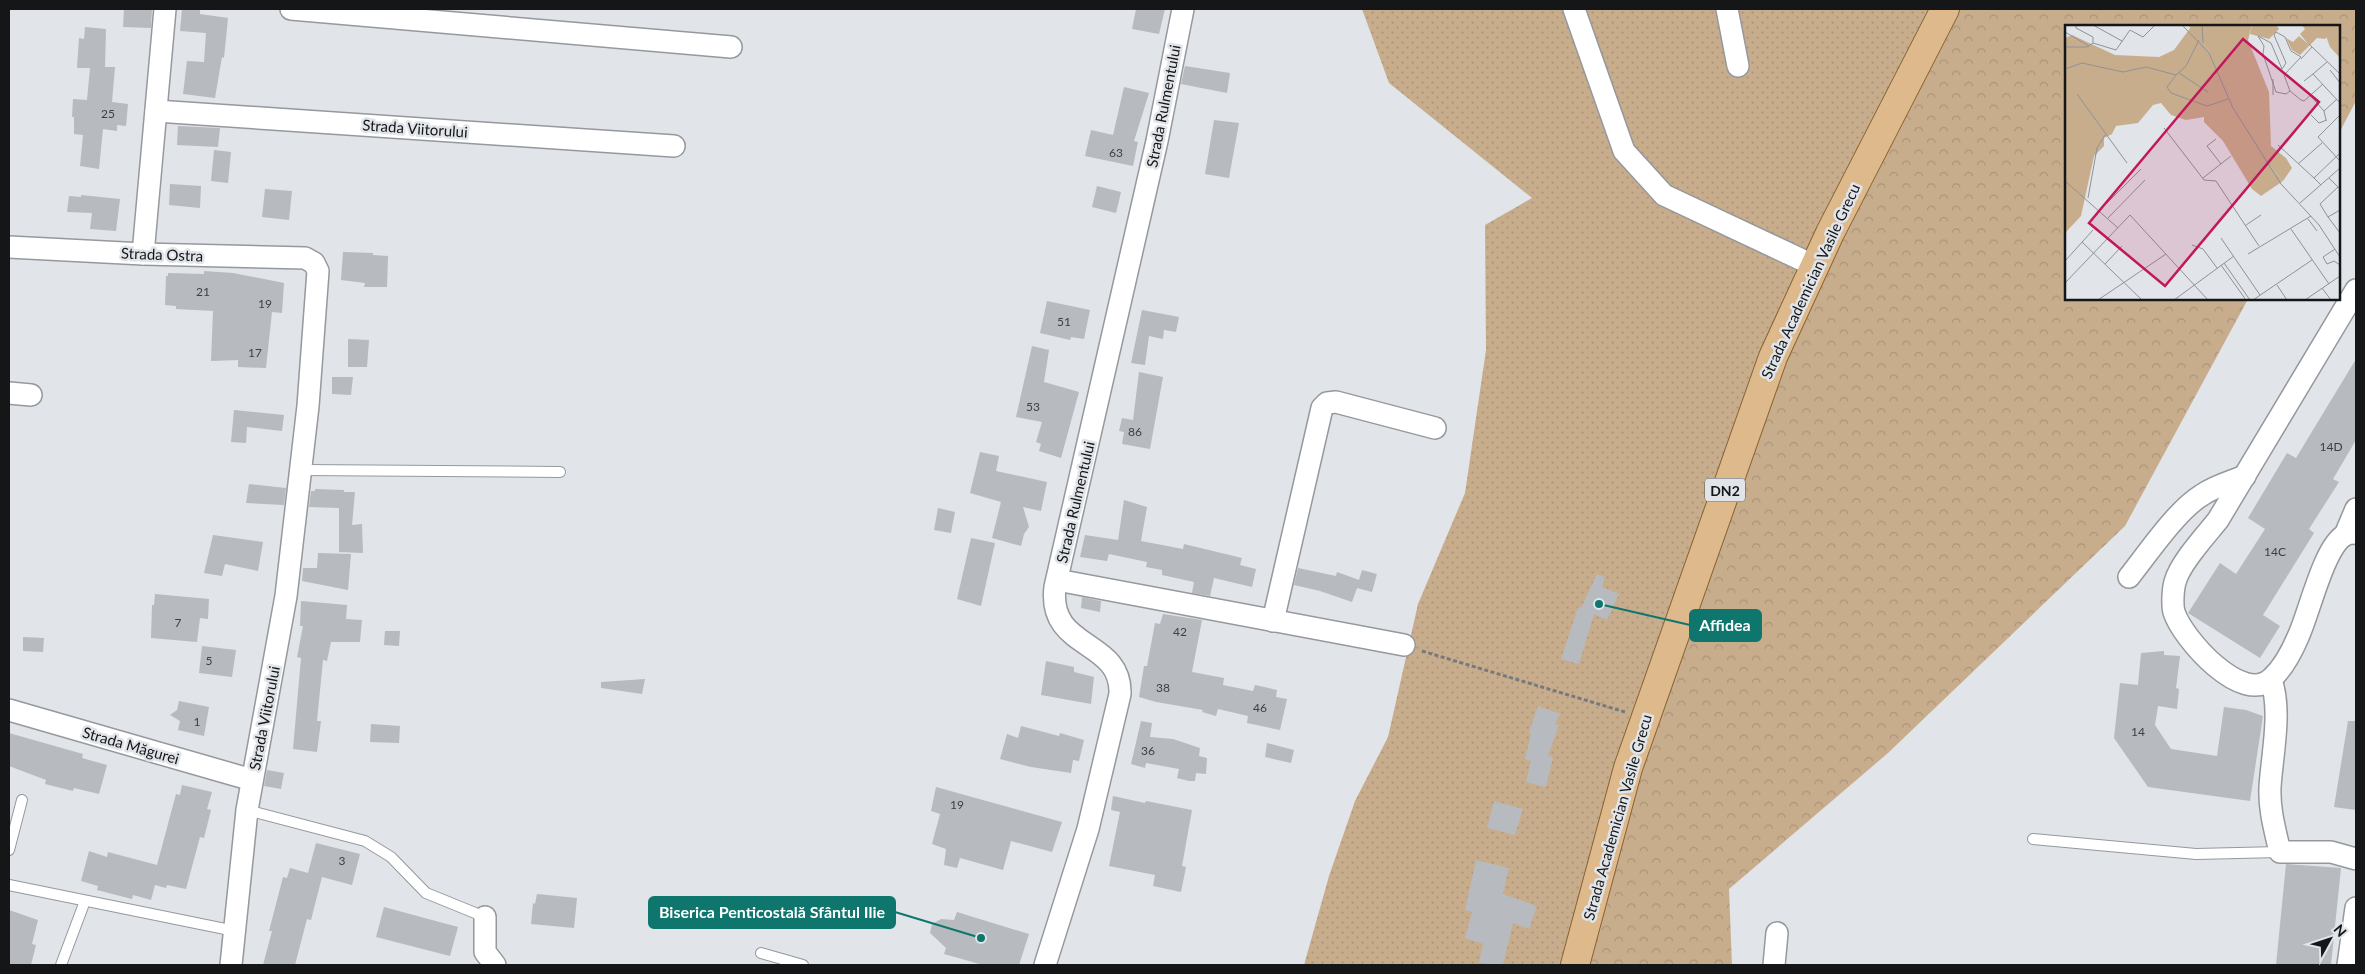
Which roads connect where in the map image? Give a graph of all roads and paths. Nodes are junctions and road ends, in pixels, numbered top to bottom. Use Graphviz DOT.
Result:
graph roads {
  1 [pos="165,9"];
  2 [pos="291,9"];
  3 [pos="1182,9"];
  4 [pos="1574,9"];
  5 [pos="1727,9"];
  6 [pos="1945,9"];
  7 [pos="731,47"];
  8 [pos="1738,66"];
  9 [pos="156,111"];
  10 [pos="674,146"];
  11 [pos="9,247"];
  12 [pos="143,254"];
  13 [pos="314,263"];
  14 [pos="1815,266"];
  15 [pos="2356,290"];
  16 [pos="9,393"];
  17 [pos="31,395"];
  18 [pos="1435,428"];
  19 [pos="301,470"];
  20 [pos="560,472"];
  21 [pos="2245,476"];
  22 [pos="2356,509"];
  23 [pos="2350,534"];
  24 [pos="2129,578"];
  25 [pos="1056,580"];
  26 [pos="1273,621"];
  27 [pos="1404,645"];
  28 [pos="2271,680"];
  29 [pos="9,710"];
  30 [pos="1644,718"];
  31 [pos="252,780"];
  32 [pos="22,800"];
  33 [pos="247,810"];
  34 [pos="2033,838"];
  35 [pos="9,850"];
  36 [pos="2280,852"];
  37 [pos="2356,859"];
  38 [pos="9,885"];
  39 [pos="85,901"];
  40 [pos="2356,908"];
  41 [pos="486,917"];
  42 [pos="235,931"];
  43 [pos="1777,933"];
  44 [pos="761,953"];
  45 [pos="61,965"];
  46 [pos="231,965"];
  47 [pos="495,965"];
  48 [pos="803,965"];
  49 [pos="1045,965"];
  50 [pos="1575,965"];
  51 [pos="1774,965"];
  52 [pos="2348,965"];
  1 -- 9 [label="street"];
  2 -- 7 [label="street"];
  3 -- 25 [label="street, Strada Rulmentului"];
  4 -- 14 [label="street"];
  5 -- 8 [label="street"];
  6 -- 14 [label="main road, Strada Academician Vasile Grecu / DN2"];
  9 -- 10 [label="street, Strada Viitorului"];
  9 -- 12 [label="street"];
  11 -- 12 [label="street, Strada Ostra"];
  12 -- 13 [label="street, Strada Ostra"];
  13 -- 19 [label="street, Strada Viitorului"];
  14 -- 30 [label="main road, Strada Academician Vasile Grecu / DN2"];
  15 -- 21 [label="street"];
  16 -- 17 [label="street"];
  18 -- 26 [label="street"];
  19 -- 20 [label="lane"];
  19 -- 31 [label="street, Strada Viitorului"];
  21 -- 24 [label="street"];
  21 -- 28 [label="street"];
  22 -- 23 [label="street"];
  23 -- 28 [label="street"];
  25 -- 26 [label="street"];
  25 -- 49 [label="street, Strada Rulmentului"];
  26 -- 27 [label="street"];
  27 -- 30 [label="path"];
  28 -- 36 [label="street"];
  29 -- 31 [label="street, Strada Măgurei"];
  30 -- 50 [label="main road, Strada Academician Vasile Grecu / DN2"];
  31 -- 33 [label="street, Strada Viitorului"];
  32 -- 35 [label="lane"];
  33 -- 41 [label="lane"];
  33 -- 42 [label="street, Strada Viitorului"];
  34 -- 36 [label="lane"];
  36 -- 37 [label="street"];
  38 -- 39 [label="lane"];
  39 -- 42 [label="lane"];
  39 -- 45 [label="lane"];
  40 -- 52 [label="street"];
  41 -- 47 [label="street"];
  42 -- 46 [label="street, Strada Viitorului"];
  43 -- 51 [label="street"];
  44 -- 48 [label="lane"];
}
